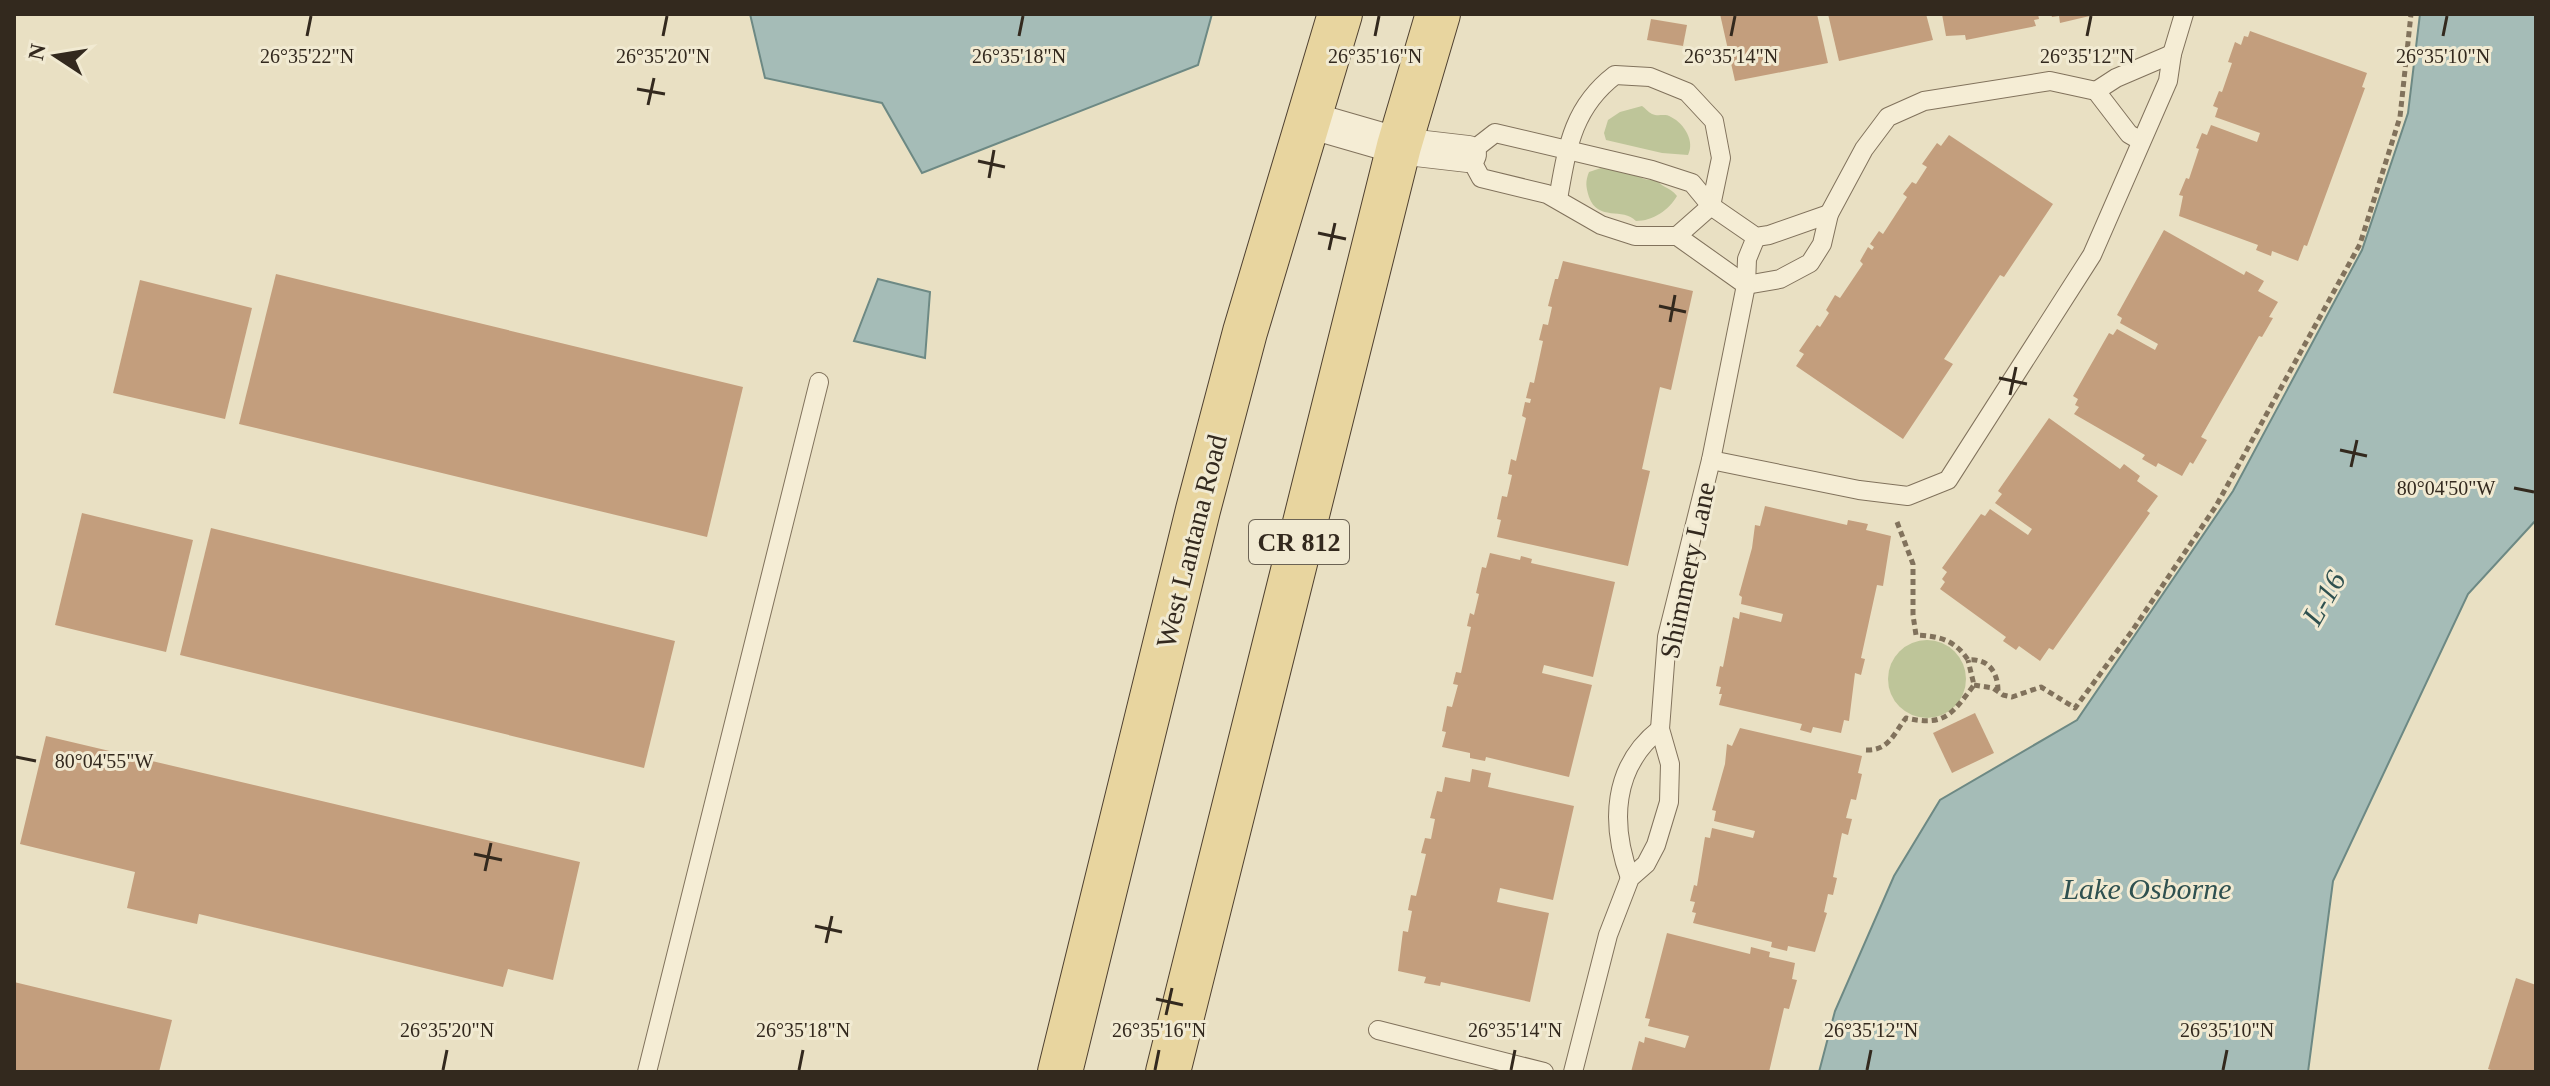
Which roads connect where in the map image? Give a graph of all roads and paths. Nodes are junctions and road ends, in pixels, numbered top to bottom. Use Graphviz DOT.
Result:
graph roads {
  1 [pos="1340,14"];
  2 [pos="1438,14"];
  3 [pos="2184,14"];
  4 [pos="2411,14"];
  5 [pos="2172,54"];
  6 [pos="2096,91"];
  7 [pos="1309,120"];
  8 [pos="2141,141"];
  9 [pos="1399,146"];
  10 [pos="1567,149"];
  11 [pos="1468,154"];
  12 [pos="1558,199"];
  13 [pos="1711,206"];
  14 [pos="1829,214"];
  15 [pos="1677,236"];
  16 [pos="1756,237"];
  17 [pos="1746,285"];
  18 [pos="819,382"];
  19 [pos="1711,460"];
  20 [pos="1896,517"];
  21 [pos="1968,660"];
  22 [pos="1974,685"];
  23 [pos="1998,691"];
  24 [pos="1660,729"];
  25 [pos="1866,750"];
  26 [pos="1630,878"];
  27 [pos="1378,1030"];
  28 [pos="647,1072"];
  29 [pos="1060,1072"];
  30 [pos="1168,1072"];
  31 [pos="1544,1072"];
  32 [pos="1573,1072"];
  1 -- 7 [label="main road, West Lantana Road"];
  2 -- 9 [label="main road, CR 812"];
  3 -- 5 [label="lane, Shimmery Lane"];
  4 -- 23 [label="path"];
  5 -- 6 [label="lane"];
  5 -- 8 [label="lane, Shimmery Lane"];
  6 -- 8 [label="lane"];
  6 -- 14 [label="lane"];
  7 -- 9 [label="street"];
  7 -- 29 [label="main road, West Lantana Road"];
  8 -- 19 [label="lane, Shimmery Lane"];
  9 -- 11 [label="street"];
  9 -- 30 [label="main road, CR 812"];
  10 -- 11 [label="lane"];
  10 -- 12 [label="lane"];
  10 -- 13 [label="lane"];
  10 -- 13 [label="lane"];
  11 -- 12 [label="lane"];
  12 -- 15 [label="lane"];
  13 -- 15 [label="lane"];
  13 -- 16 [label="lane"];
  14 -- 16 [label="lane"];
  14 -- 17 [label="lane"];
  15 -- 17 [label="lane"];
  16 -- 17 [label="lane, Shimmery Lane"];
  17 -- 19 [label="lane, Shimmery Lane"];
  18 -- 28 [label="lane"];
  19 -- 24 [label="lane, Shimmery Lane"];
  20 -- 21 [label="path"];
  21 -- 22 [label="path"];
  21 -- 23 [label="path"];
  22 -- 23 [label="path"];
  22 -- 25 [label="path"];
  24 -- 26 [label="lane, Shimmery Lane"];
  24 -- 26 [label="lane"];
  26 -- 32 [label="lane, Shimmery Lane"];
  27 -- 31 [label="lane"];
}
